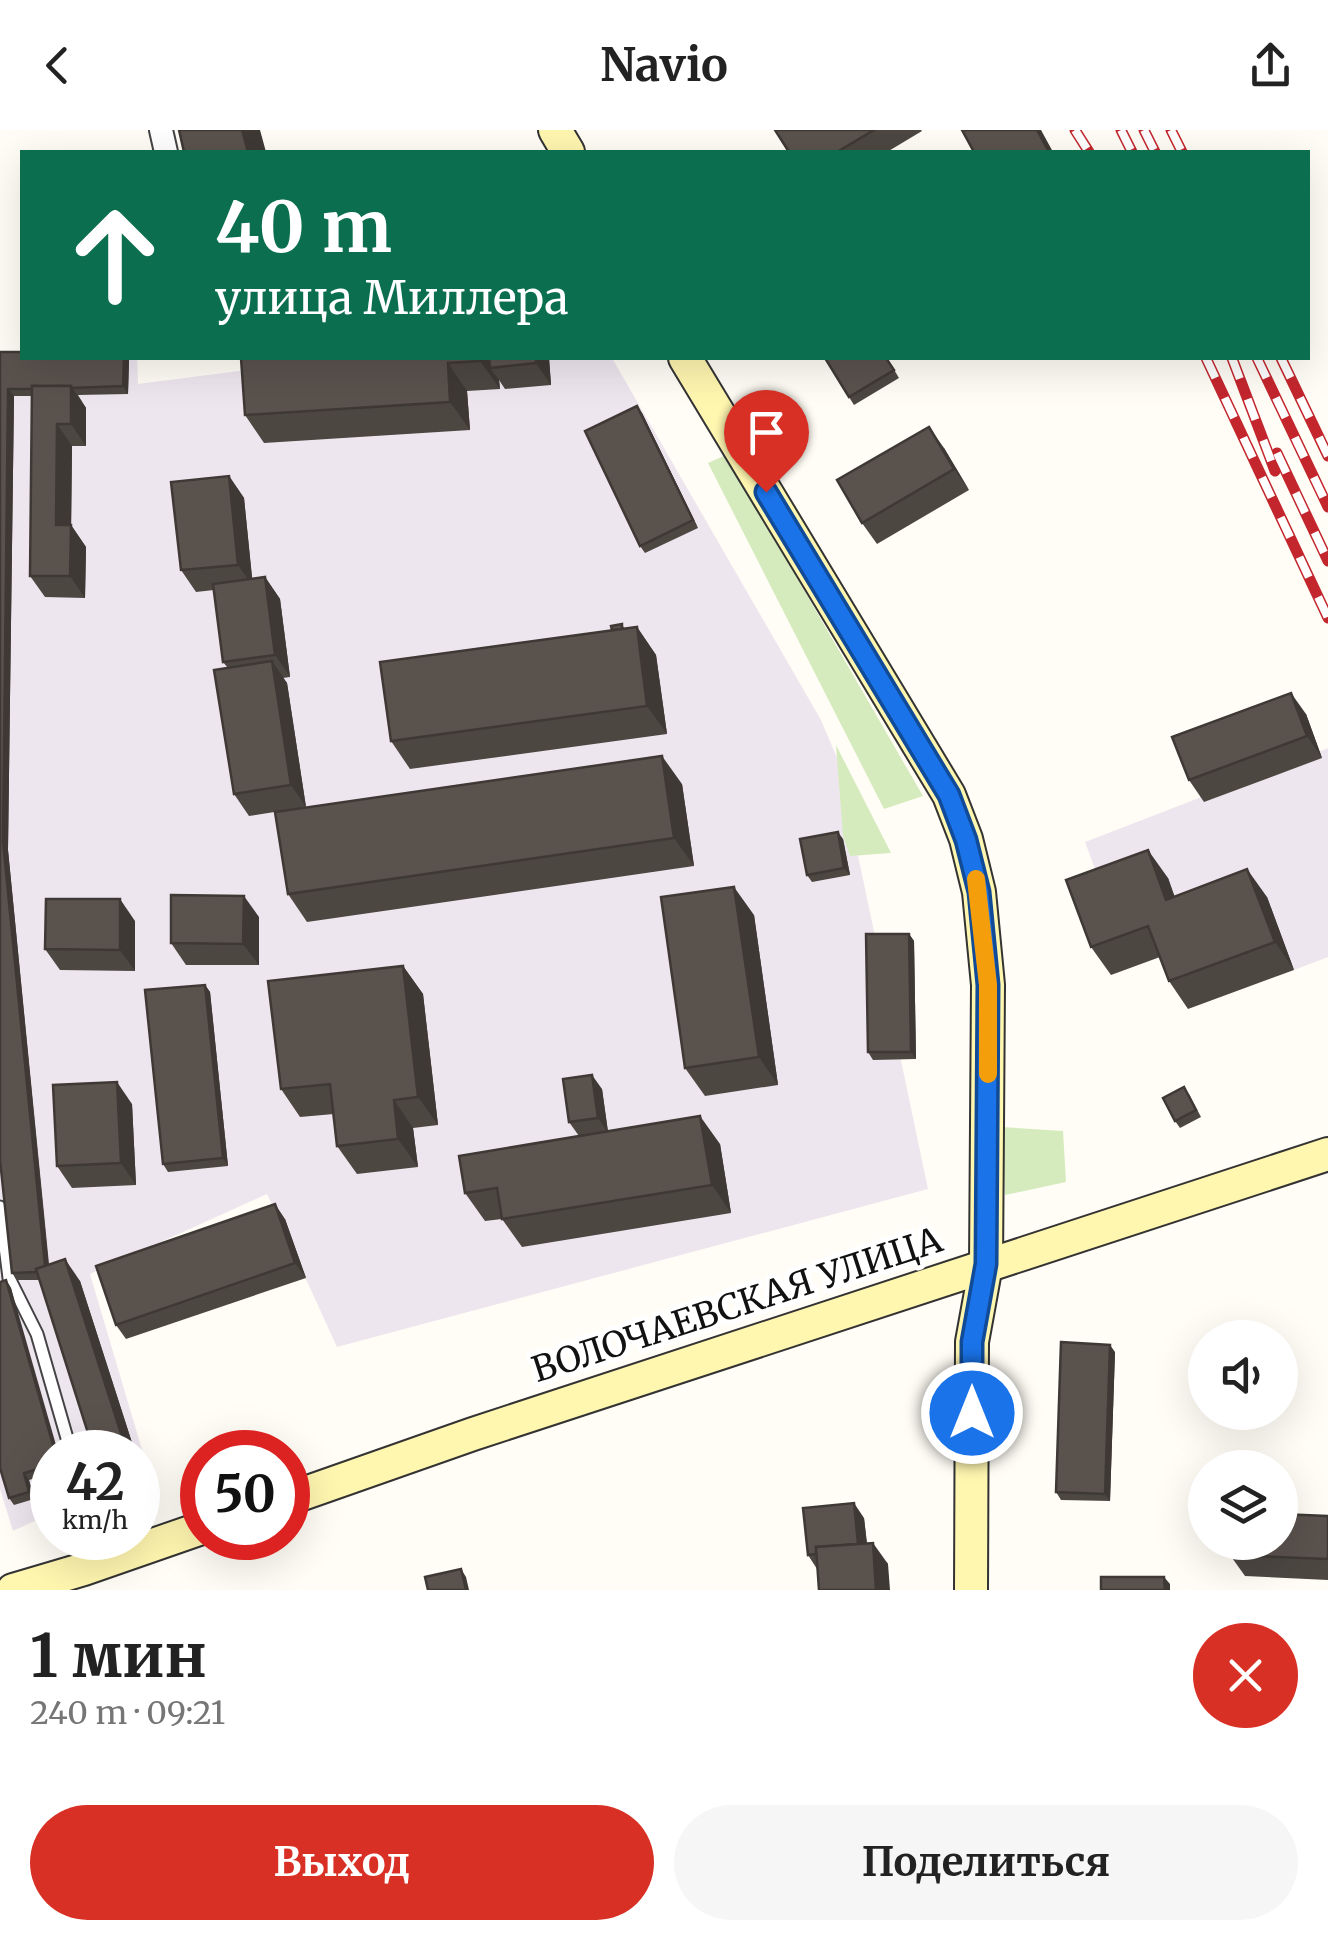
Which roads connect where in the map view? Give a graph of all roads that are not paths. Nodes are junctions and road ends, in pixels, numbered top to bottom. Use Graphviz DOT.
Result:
graph roads {
  1 [pos="687,360"];
  2 [pos="1328,1154"];
  3 [pos="0,1206"];
  4 [pos="986,1264"];
  5 [pos="65,1430"];
  6 [pos="310,1491"];
  7 [pos="180,1536"];
  8 [pos="81,1560"];
  9 [pos="84,1569"];
  10 [pos="13,1590"];
  11 [pos="971,1590"];
  1 -- 4 [label="main road"];
  2 -- 4 [label="main road, ВОЛОЧАЕВСКАЯ УЛИЦА"];
  3 -- 5 [label="lane"];
  4 -- 6 [label="main road, ВОЛОЧАЕВСКАЯ УЛИЦА"];
  4 -- 11 [label="main road"];
  7 -- 9 [label="main road"];
  8 -- 9 [label="lane"];
  9 -- 10 [label="main road"];
}
